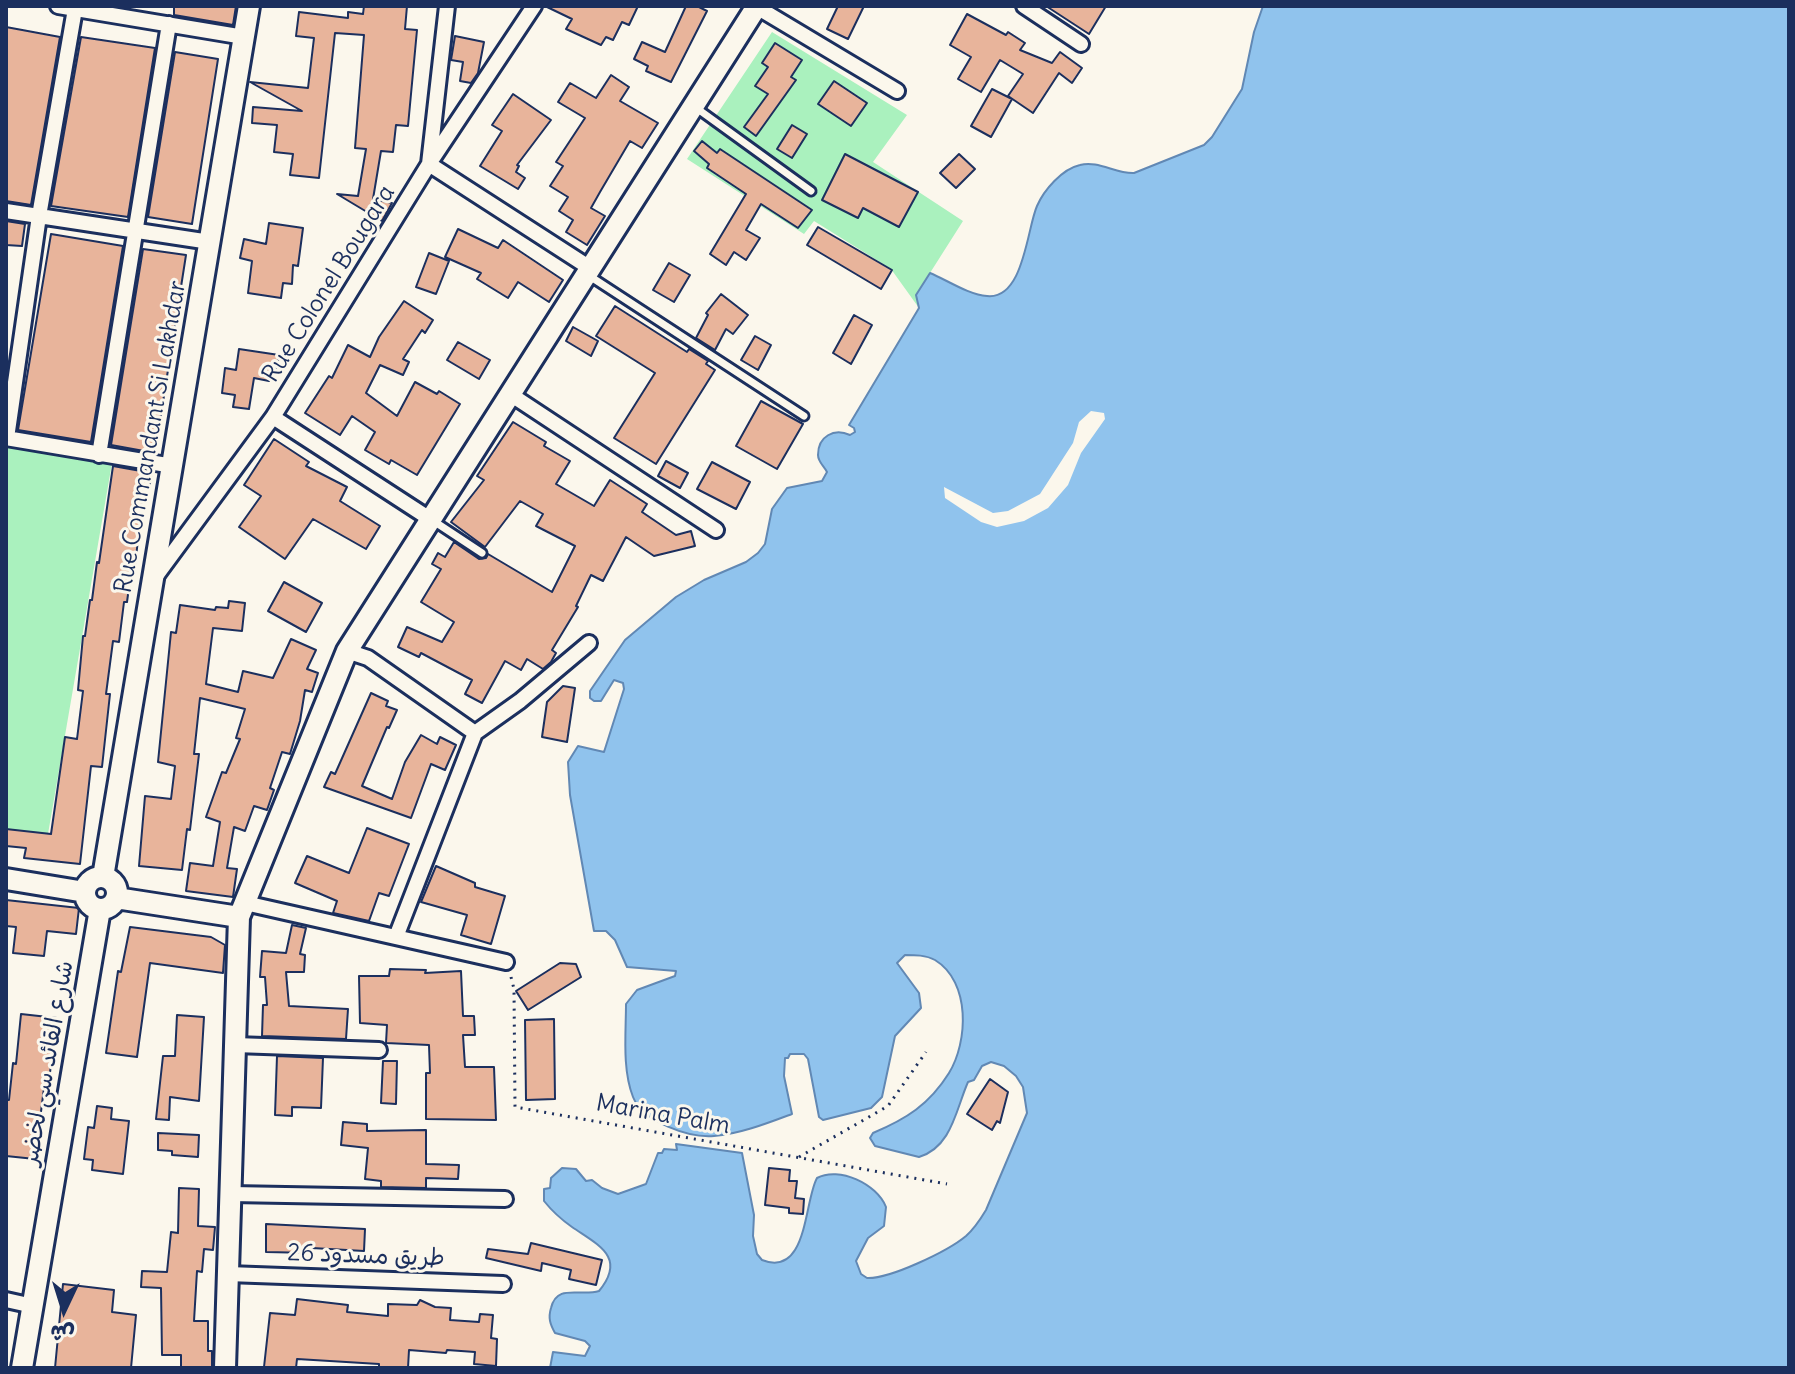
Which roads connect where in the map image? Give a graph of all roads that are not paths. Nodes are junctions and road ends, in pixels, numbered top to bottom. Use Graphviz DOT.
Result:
graph roads {
  1 [pos="58,6"];
  2 [pos="249,6"];
  3 [pos="447,6"];
  4 [pos="534,6"];
  5 [pos="756,6"];
  6 [pos="1024,6"];
  7 [pos="75,9"];
  8 [pos="132,12"];
  9 [pos="169,24"];
  10 [pos="244,37"];
  11 [pos="1081,44"];
  12 [pos="897,91"];
  13 [pos="693,106"];
  14 [pos="429,164"];
  15 [pos="811,191"];
  16 [pos="6,211"];
  17 [pos="39,216"];
  18 [pos="135,231"];
  19 [pos="210,242"];
  20 [pos="588,270"];
  21 [pos="510,394"];
  22 [pos="804,416"];
  23 [pos="273,417"];
  24 [pos="6,438"];
  25 [pos="99,455"];
  26 [pos="173,466"];
  27 [pos="430,519"];
  28 [pos="716,530"];
  29 [pos="482,553"];
  30 [pos="154,580"];
  31 [pos="589,643"];
  32 [pos="347,651"];
  33 [pos="475,733"];
  34 [pos="103,877"];
  35 [pos="6,879"];
  36 [pos="85,892"];
  37 [pos="108,904"];
  38 [pos="242,910"];
  39 [pos="396,937"];
  40 [pos="506,962"];
  41 [pos="235,1045"];
  42 [pos="379,1050"];
  43 [pos="231,1194"];
  44 [pos="505,1199"];
  45 [pos="228,1274"];
  46 [pos="503,1284"];
  47 [pos="6,1300"];
  48 [pos="33,1306"];
  49 [pos="22,1368"];
  50 [pos="225,1368"];
  51 [pos="232,1368"];
  1 -- 7 [label="street"];
  2 -- 10 [label="street, Rue Commandant Si Lakhdar"];
  3 -- 14 [label="street"];
  4 -- 14 [label="street, Rue Colonel Bougara"];
  5 -- 12 [label="street"];
  5 -- 13 [label="street"];
  6 -- 11 [label="street"];
  7 -- 8 [label="street"];
  7 -- 17 [label="street"];
  8 -- 9 [label="street"];
  9 -- 10 [label="street"];
  9 -- 18 [label="street"];
  10 -- 19 [label="street, Rue Commandant Si Lakhdar"];
  13 -- 15 [label="lane"];
  13 -- 20 [label="street"];
  14 -- 20 [label="street"];
  14 -- 23 [label="street, Rue Colonel Bougara"];
  16 -- 17 [label="street"];
  17 -- 18 [label="street"];
  17 -- 24 [label="street"];
  18 -- 19 [label="street"];
  18 -- 25 [label="street"];
  19 -- 26 [label="street, Rue Commandant Si Lakhdar"];
  20 -- 21 [label="street"];
  20 -- 22 [label="lane"];
  21 -- 27 [label="street"];
  21 -- 28 [label="street"];
  23 -- 27 [label="street"];
  23 -- 30 [label="street, Rue Colonel Bougara"];
  24 -- 25 [label="street"];
  25 -- 26 [label="street"];
  26 -- 30 [label="street, Rue Commandant Si Lakhdar"];
  27 -- 29 [label="lane"];
  27 -- 32 [label="street"];
  30 -- 34 [label="street, Rue Commandant Si Lakhdar"];
  31 -- 33 [label="street"];
  32 -- 33 [label="street"];
  32 -- 38 [label="street"];
  33 -- 39 [label="street"];
  34 -- 36 [label="street"];
  34 -- 37 [label="street"];
  35 -- 36 [label="street"];
  36 -- 37 [label="street"];
  37 -- 38 [label="street"];
  37 -- 48 [label="street, شارع القائد سي لخضر"];
  38 -- 39 [label="street"];
  38 -- 41 [label="street"];
  39 -- 40 [label="street"];
  41 -- 42 [label="street"];
  41 -- 43 [label="street"];
  43 -- 44 [label="street"];
  43 -- 45 [label="street"];
  45 -- 46 [label="street, طريق مسدود 26"];
  45 -- 50 [label="street"];
  47 -- 48 [label="street"];
  48 -- 49 [label="street, شارع القائد سي لخضر"];
  50 -- 51 [label="street"];
}
